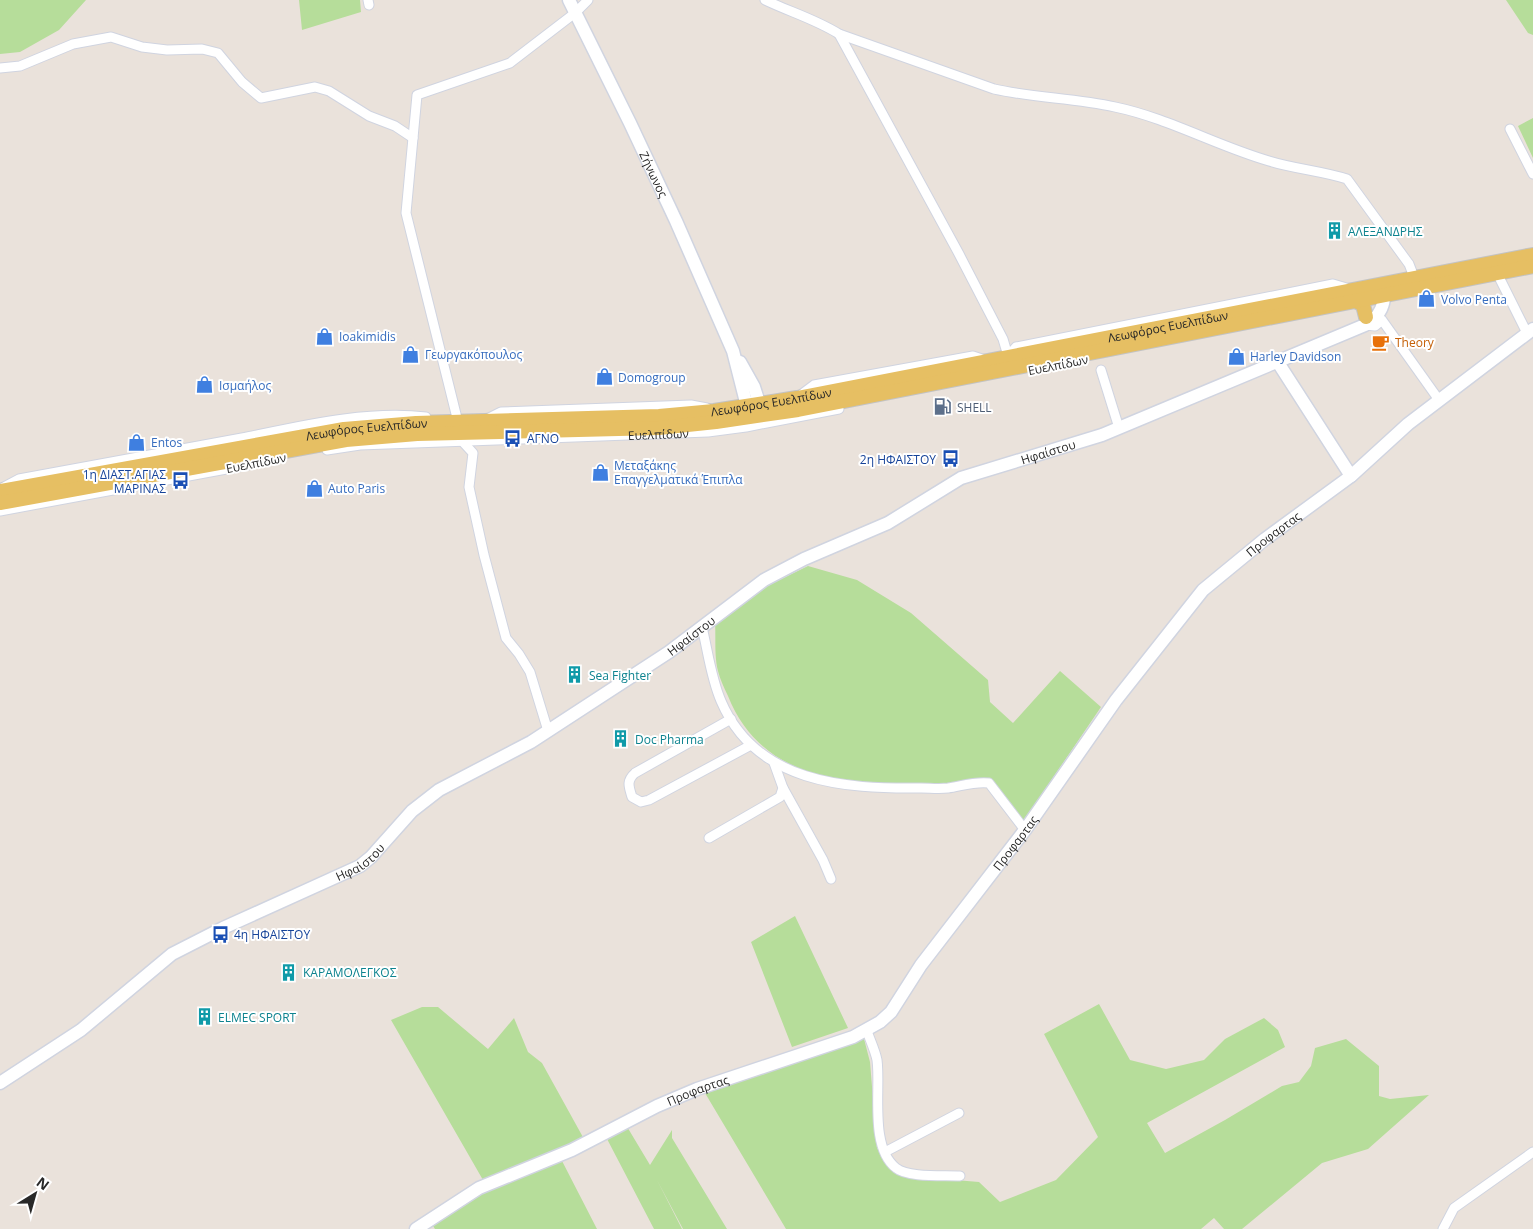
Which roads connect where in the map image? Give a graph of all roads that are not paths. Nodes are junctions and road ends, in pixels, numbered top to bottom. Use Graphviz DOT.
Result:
graph roads {
  1 [pos="568,0"];
  2 [pos="588,0"];
  3 [pos="765,0"];
  4 [pos="576,14"];
  5 [pos="839,34"];
  6 [pos="0,68"];
  7 [pos="1510,129"];
  8 [pos="413,138"];
  9 [pos="1533,174"];
  10 [pos="1533,255"];
  11 [pos="1533,266"];
  12 [pos="1497,273"];
  13 [pos="1414,277"];
  14 [pos="1381,290"];
  15 [pos="1352,295"];
  16 [pos="1363,323"];
  17 [pos="1530,331"];
  18 [pos="1008,356"];
  19 [pos="1277,361"];
  20 [pos="1101,370"];
  21 [pos="905,382"];
  22 [pos="1439,400"];
  23 [pos="838,405"];
  24 [pos="755,410"];
  25 [pos="458,422"];
  26 [pos="1119,428"];
  27 [pos="588,434"];
  28 [pos="462,441"];
  29 [pos="268,457"];
  30 [pos="1351,476"];
  31 [pos="1,501"];
  32 [pos="702,627"];
  33 [pos="731,720"];
  34 [pos="548,731"];
  35 [pos="751,745"];
  36 [pos="774,763"];
  37 [pos="783,788"];
  38 [pos="1025,830"];
  39 [pos="709,838"];
  40 [pos="831,879"];
  41 [pos="867,1031"];
  42 [pos="0,1083"];
  43 [pos="959,1113"];
  44 [pos="885,1152"];
  45 [pos="1533,1152"];
  46 [pos="960,1176"];
  47 [pos="416,1229"];
  48 [pos="1443,1229"];
  1 -- 4 [label="street, Ζήνωνος"];
  2 -- 4 [label="street"];
  3 -- 5 [label="street"];
  4 -- 8 [label="street"];
  4 -- 24 [label="street, Ζήνωνος"];
  5 -- 13 [label="street"];
  5 -- 18 [label="street"];
  6 -- 8 [label="street"];
  7 -- 9 [label="street"];
  8 -- 25 [label="street"];
  10 -- 13 [label="main road, Λεωφόρος Ευελπίδων"];
  11 -- 12 [label="main road, Λεωφόρος Ευελπίδων"];
  12 -- 14 [label="main road, Λεωφόρος Ευελπίδων"];
  12 -- 17 [label="street"];
  13 -- 14 [label="main road, Λεωφόρος Ευελπίδων"];
  14 -- 15 [label="main road, Λεωφόρος Ευελπίδων"];
  14 -- 16 [label="street"];
  15 -- 16 [label="main road"];
  15 -- 18 [label="main road, Λεωφόρος Ευελπίδων"];
  15 -- 21 [label="main road, Λεωφόρος Ευελπίδων"];
  16 -- 19 [label="street, Ηφαίστου"];
  16 -- 22 [label="street"];
  17 -- 22 [label="street, Προφαρτας"];
  18 -- 21 [label="main road, Λεωφόρος Ευελπίδων"];
  19 -- 26 [label="street, Ηφαίστου"];
  19 -- 30 [label="street"];
  20 -- 26 [label="street"];
  21 -- 23 [label="main road, Λεωφόρος Ευελπίδων"];
  21 -- 24 [label="main road, Λεωφόρος Ευελπίδων"];
  22 -- 30 [label="street, Προφαρτας"];
  23 -- 24 [label="main road, Λεωφόρος Ευελπίδων"];
  23 -- 27 [label="street, Ευελπίδων"];
  24 -- 25 [label="main road, Λεωφόρος Ευελπίδων"];
  24 -- 27 [label="main road, Λεωφόρος Ευελπίδων"];
  25 -- 31 [label="main road, Λεωφόρος Ευελπίδων"];
  26 -- 32 [label="street, Ηφαίστου"];
  27 -- 28 [label="street, Ευελπίδων"];
  27 -- 29 [label="main road, Λεωφόρος Ευελπίδων"];
  28 -- 29 [label="street, Ευελπίδων"];
  28 -- 34 [label="street"];
  29 -- 31 [label="main road, Λεωφόρος Ευελπίδων"];
  30 -- 38 [label="street, Προφαρτας"];
  32 -- 33 [label="street"];
  32 -- 34 [label="street, Ηφαίστου"];
  33 -- 35 [label="street"];
  33 -- 35 [label="street"];
  34 -- 42 [label="street, Ηφαίστου"];
  35 -- 36 [label="street"];
  36 -- 37 [label="street"];
  36 -- 38 [label="street"];
  37 -- 39 [label="street"];
  37 -- 40 [label="street"];
  38 -- 41 [label="street, Προφαρτας"];
  41 -- 44 [label="street"];
  41 -- 47 [label="street, Προφαρτας"];
  43 -- 44 [label="street"];
  44 -- 46 [label="street"];
  45 -- 48 [label="street"];
}
